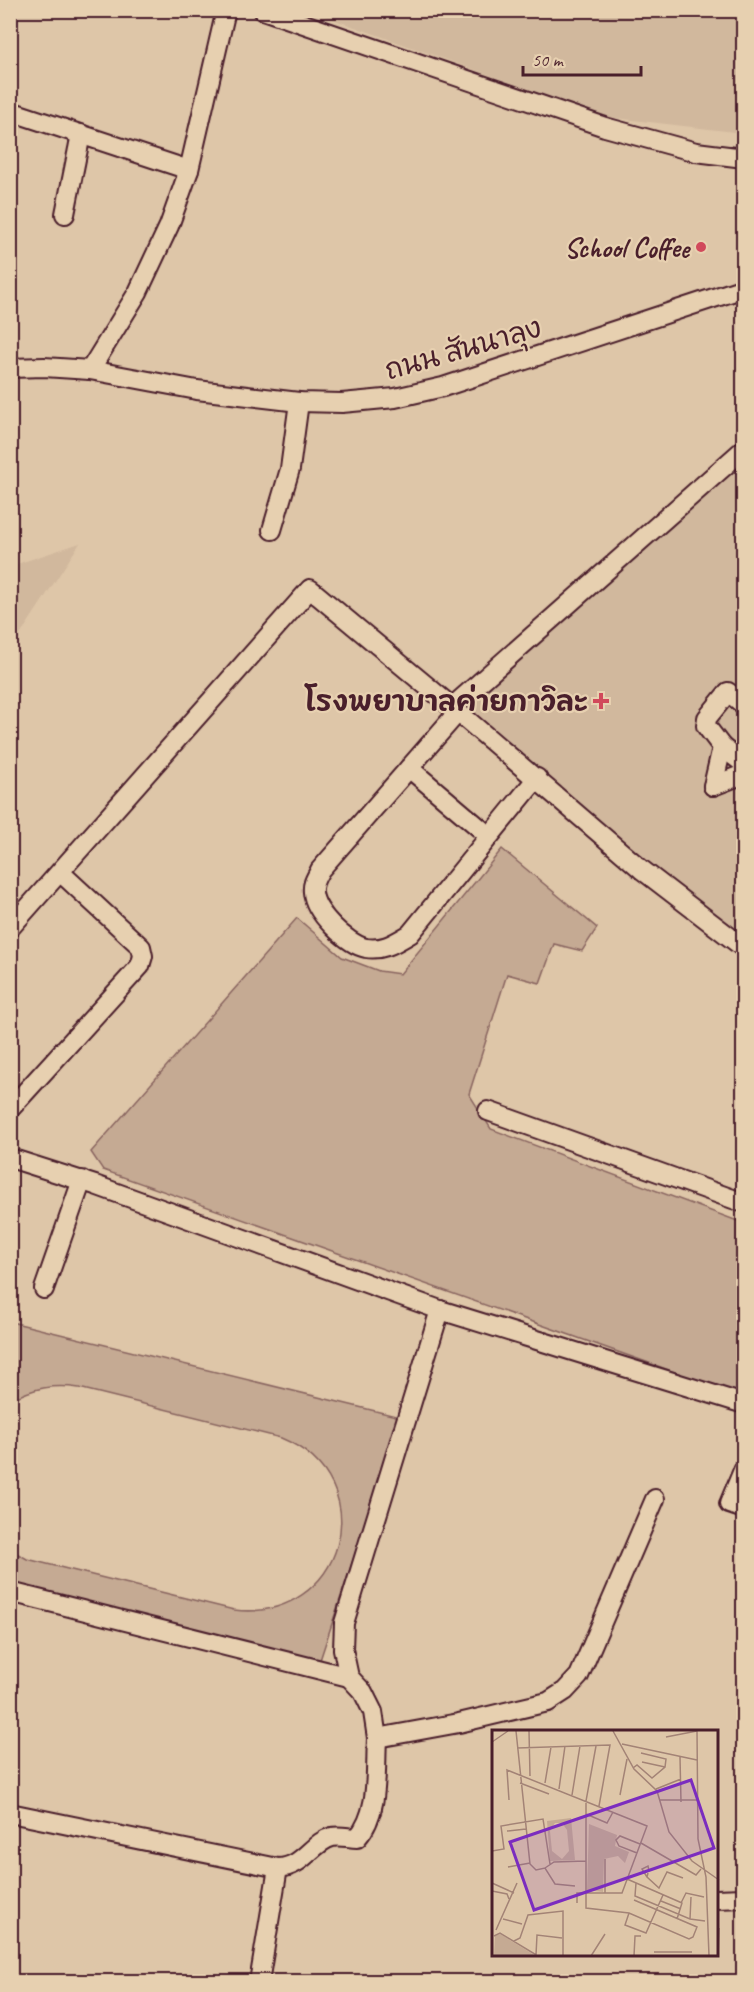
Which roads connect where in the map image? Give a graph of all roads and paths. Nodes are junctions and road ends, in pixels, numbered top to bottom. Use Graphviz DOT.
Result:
graph roads {
  1 [pos="226,10"];
  2 [pos="263,10"];
  3 [pos="10,111"];
  4 [pos="81,134"];
  5 [pos="744,158"];
  6 [pos="189,170"];
  7 [pos="65,214"];
  8 [pos="744,288"];
  9 [pos="10,368"];
  10 [pos="90,370"];
  11 [pos="299,402"];
  12 [pos="744,449"];
  13 [pos="272,530"];
  14 [pos="744,705"];
  15 [pos="455,710"];
  16 [pos="722,747"];
  17 [pos="744,764"];
  18 [pos="408,768"];
  19 [pos="744,774"];
  20 [pos="537,778"];
  21 [pos="489,836"];
  22 [pos="60,872"];
  23 [pos="10,928"];
  24 [pos="744,948"];
  25 [pos="10,1109"];
  26 [pos="489,1111"];
  27 [pos="10,1158"];
  28 [pos="82,1180"];
  29 [pos="744,1203"];
  30 [pos="44,1288"];
  31 [pos="440,1310"];
  32 [pos="744,1404"];
  33 [pos="744,1468"];
  34 [pos="655,1499"];
  35 [pos="744,1509"];
  36 [pos="10,1592"];
  37 [pos="349,1677"];
  38 [pos="377,1738"];
  39 [pos="10,1813"];
  40 [pos="279,1868"];
  41 [pos="744,1898"];
  42 [pos="718,1899"];
  43 [pos="260,1982"];
  1 -- 6 [label="street"];
  2 -- 5 [label="street"];
  3 -- 4 [label="street"];
  4 -- 6 [label="street"];
  4 -- 7 [label="street"];
  6 -- 10 [label="street"];
  8 -- 11 [label="street, ถนน สันนาลุง"];
  9 -- 10 [label="street, ถนน สันนาลุง"];
  10 -- 11 [label="street, ถนน สันนาลุง"];
  11 -- 13 [label="street"];
  12 -- 15 [label="street"];
  14 -- 16 [label="street"];
  15 -- 18 [label="street"];
  15 -- 20 [label="street"];
  15 -- 22 [label="street"];
  16 -- 17 [label="street"];
  16 -- 19 [label="street"];
  18 -- 21 [label="street"];
  18 -- 21 [label="street"];
  20 -- 21 [label="street"];
  20 -- 24 [label="street"];
  22 -- 23 [label="street"];
  22 -- 25 [label="street"];
  26 -- 29 [label="street"];
  27 -- 28 [label="street"];
  28 -- 30 [label="street"];
  28 -- 31 [label="street"];
  31 -- 32 [label="street"];
  31 -- 37 [label="street"];
  33 -- 35 [label="street"];
  34 -- 38 [label="street"];
  36 -- 37 [label="street"];
  37 -- 38 [label="street"];
  38 -- 40 [label="street"];
  39 -- 40 [label="street"];
  40 -- 43 [label="street"];
  41 -- 42 [label="street"];
}
